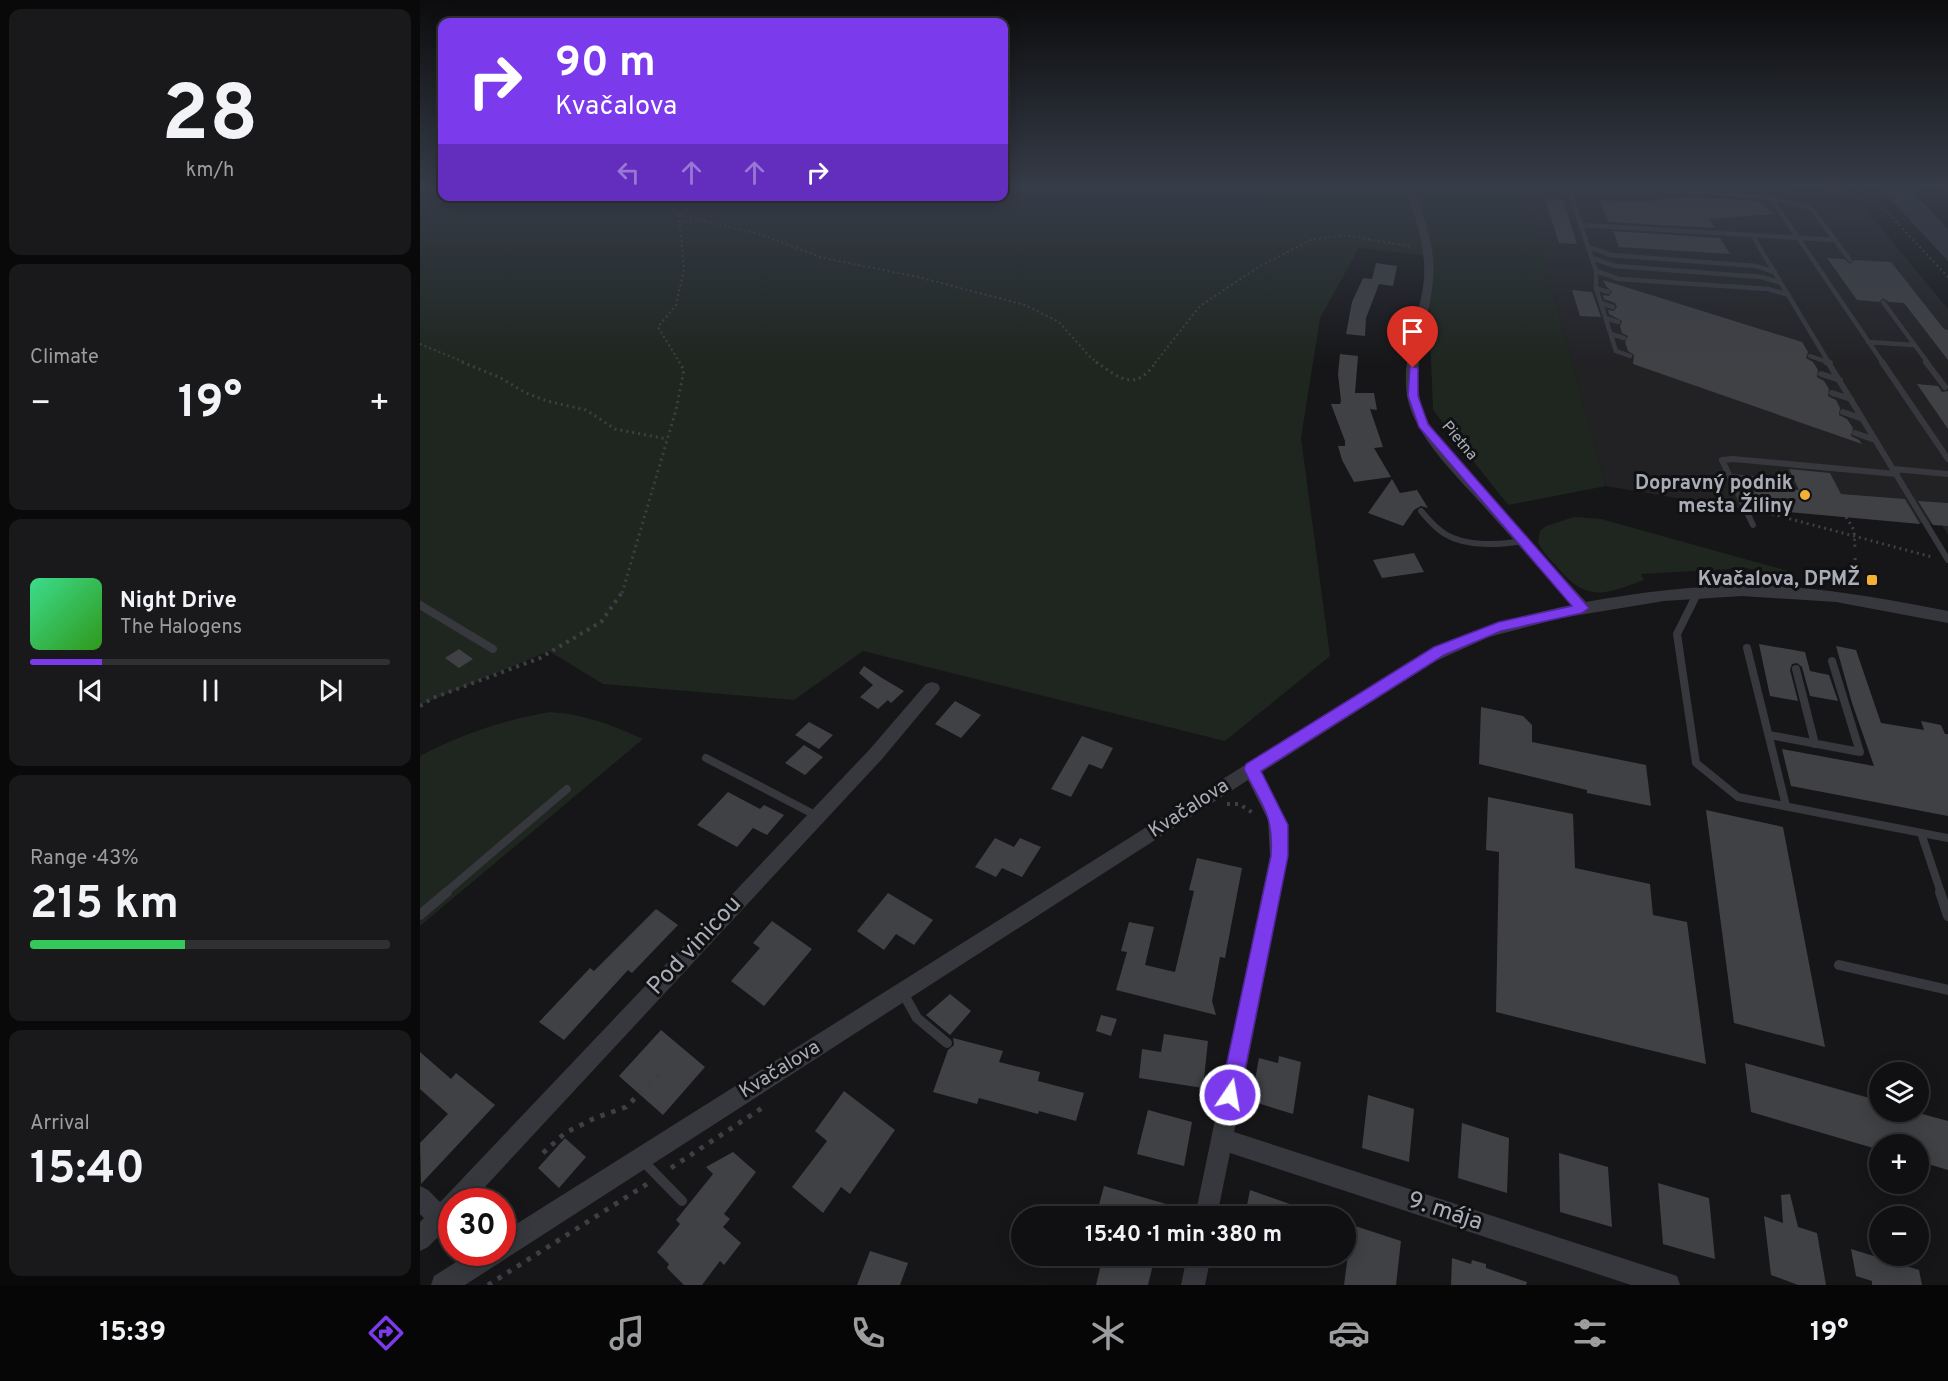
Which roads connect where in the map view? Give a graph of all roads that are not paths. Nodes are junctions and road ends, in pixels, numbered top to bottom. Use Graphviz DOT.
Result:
graph roads {
  1 [pos="1426,246"];
  2 [pos="1759,246"];
  3 [pos="1802,246"];
  4 [pos="1839,246"];
  5 [pos="1588,247"];
  6 [pos="1592,258"];
  7 [pos="1850,260"];
  8 [pos="1596,271"];
  9 [pos="1775,272"];
  10 [pos="1781,283"];
  11 [pos="1596,288"];
  12 [pos="1608,292"];
  13 [pos="1789,295"];
  14 [pos="1883,302"];
  15 [pos="1601,303"];
  16 [pos="1613,307"];
  17 [pos="1606,318"];
  18 [pos="1618,322"];
  19 [pos="1611,334"];
  20 [pos="1624,338"];
  21 [pos="1868,342"];
  22 [pos="1914,345"];
  23 [pos="1630,356"];
  24 [pos="1810,356"];
  25 [pos="1830,363"];
  26 [pos="1821,374"];
  27 [pos="1840,381"];
  28 [pos="1945,387"];
  29 [pos="1832,393"];
  30 [pos="1851,399"];
  31 [pos="1843,412"];
  32 [pos="1863,419"];
  33 [pos="1855,433"];
  34 [pos="1875,440"];
  35 [pos="1948,459"];
  36 [pos="1895,472"];
  37 [pos="1948,474"];
  38 [pos="1730,477"];
  39 [pos="1780,481"];
  40 [pos="1421,511"];
  41 [pos="1753,525"];
  42 [pos="1523,541"];
  43 [pos="1948,560"];
  44 [pos="1698,592"];
  45 [pos="420,605"];
  46 [pos="1582,608"];
  47 [pos="1948,617"];
  48 [pos="1747,648"];
  49 [pos="493,649"];
  50 [pos="1832,661"];
  51 [pos="1796,669"];
  52 [pos="932,688"];
  53 [pos="1769,735"];
  54 [pos="1815,744"];
  55 [pos="706,758"];
  56 [pos="1251,769"];
  57 [pos="567,789"];
  58 [pos="1786,806"];
  59 [pos="817,816"];
  60 [pos="1921,833"];
  61 [pos="1948,838"];
  62 [pos="420,915"];
  63 [pos="1948,916"];
  64 [pos="1839,965"];
  65 [pos="1948,990"];
  66 [pos="902,992"];
  67 [pos="947,1043"];
  68 [pos="1221,1139"];
  69 [pos="640,1159"];
  70 [pos="468,1188"];
  71 [pos="420,1198"];
  72 [pos="682,1201"];
  73 [pos="438,1204"];
  74 [pos="1208,1206"];
  75 [pos="438,1220"];
  76 [pos="516,1238"];
  77 [pos="420,1239"];
  78 [pos="472,1266"];
  79 [pos="1197,1266"];
  80 [pos="443,1285"];
  81 [pos="1193,1285"];
  82 [pos="1668,1285"];
  1 -- 42 [label="street, Pietna"];
  2 -- 9 [label="lane"];
  3 -- 21 [label="lane"];
  4 -- 7 [label="lane"];
  5 -- 6 [label="lane"];
  5 -- 9 [label="lane"];
  6 -- 8 [label="lane"];
  6 -- 10 [label="lane"];
  8 -- 11 [label="lane"];
  8 -- 13 [label="lane"];
  9 -- 10 [label="lane"];
  10 -- 13 [label="lane"];
  11 -- 12 [label="lane"];
  11 -- 15 [label="lane"];
  13 -- 25 [label="lane"];
  14 -- 22 [label="lane"];
  15 -- 16 [label="lane"];
  15 -- 17 [label="lane"];
  17 -- 18 [label="lane"];
  17 -- 19 [label="lane"];
  19 -- 20 [label="lane"];
  19 -- 23 [label="lane"];
  21 -- 22 [label="lane"];
  21 -- 35 [label="lane"];
  22 -- 28 [label="lane"];
  24 -- 25 [label="lane"];
  25 -- 27 [label="lane"];
  26 -- 27 [label="lane"];
  27 -- 30 [label="lane"];
  29 -- 30 [label="lane"];
  30 -- 32 [label="lane"];
  31 -- 32 [label="lane"];
  32 -- 34 [label="lane"];
  33 -- 34 [label="lane"];
  34 -- 36 [label="lane"];
  36 -- 37 [label="lane"];
  36 -- 38 [label="lane"];
  36 -- 43 [label="lane"];
  38 -- 39 [label="lane"];
  38 -- 41 [label="lane"];
  40 -- 42 [label="lane"];
  42 -- 46 [label="street, Pietna"];
  44 -- 46 [label="street, Kvačalova"];
  44 -- 47 [label="street, Kvačalova"];
  44 -- 58 [label="lane"];
  45 -- 49 [label="lane"];
  46 -- 56 [label="street, Kvačalova"];
  48 -- 53 [label="lane"];
  50 -- 54 [label="lane"];
  51 -- 54 [label="lane"];
  52 -- 59 [label="street, Pod vinicou"];
  53 -- 54 [label="lane"];
  53 -- 58 [label="lane"];
  55 -- 59 [label="lane"];
  56 -- 66 [label="street, Kvačalova"];
  56 -- 68 [label="street"];
  57 -- 62 [label="lane"];
  58 -- 60 [label="lane"];
  59 -- 70 [label="street, Pod vinicou"];
  60 -- 61 [label="lane"];
  60 -- 63 [label="lane"];
  64 -- 65 [label="lane"];
  66 -- 67 [label="lane"];
  66 -- 69 [label="street, Kvačalova"];
  68 -- 74 [label="street"];
  68 -- 82 [label="street, 9. mája"];
  69 -- 72 [label="lane"];
  69 -- 76 [label="street, Kvačalova"];
  71 -- 73 [label="street"];
  75 -- 77 [label="street, Pod vinicou"];
  78 -- 80 [label="street"];
  79 -- 81 [label="street"];
}
